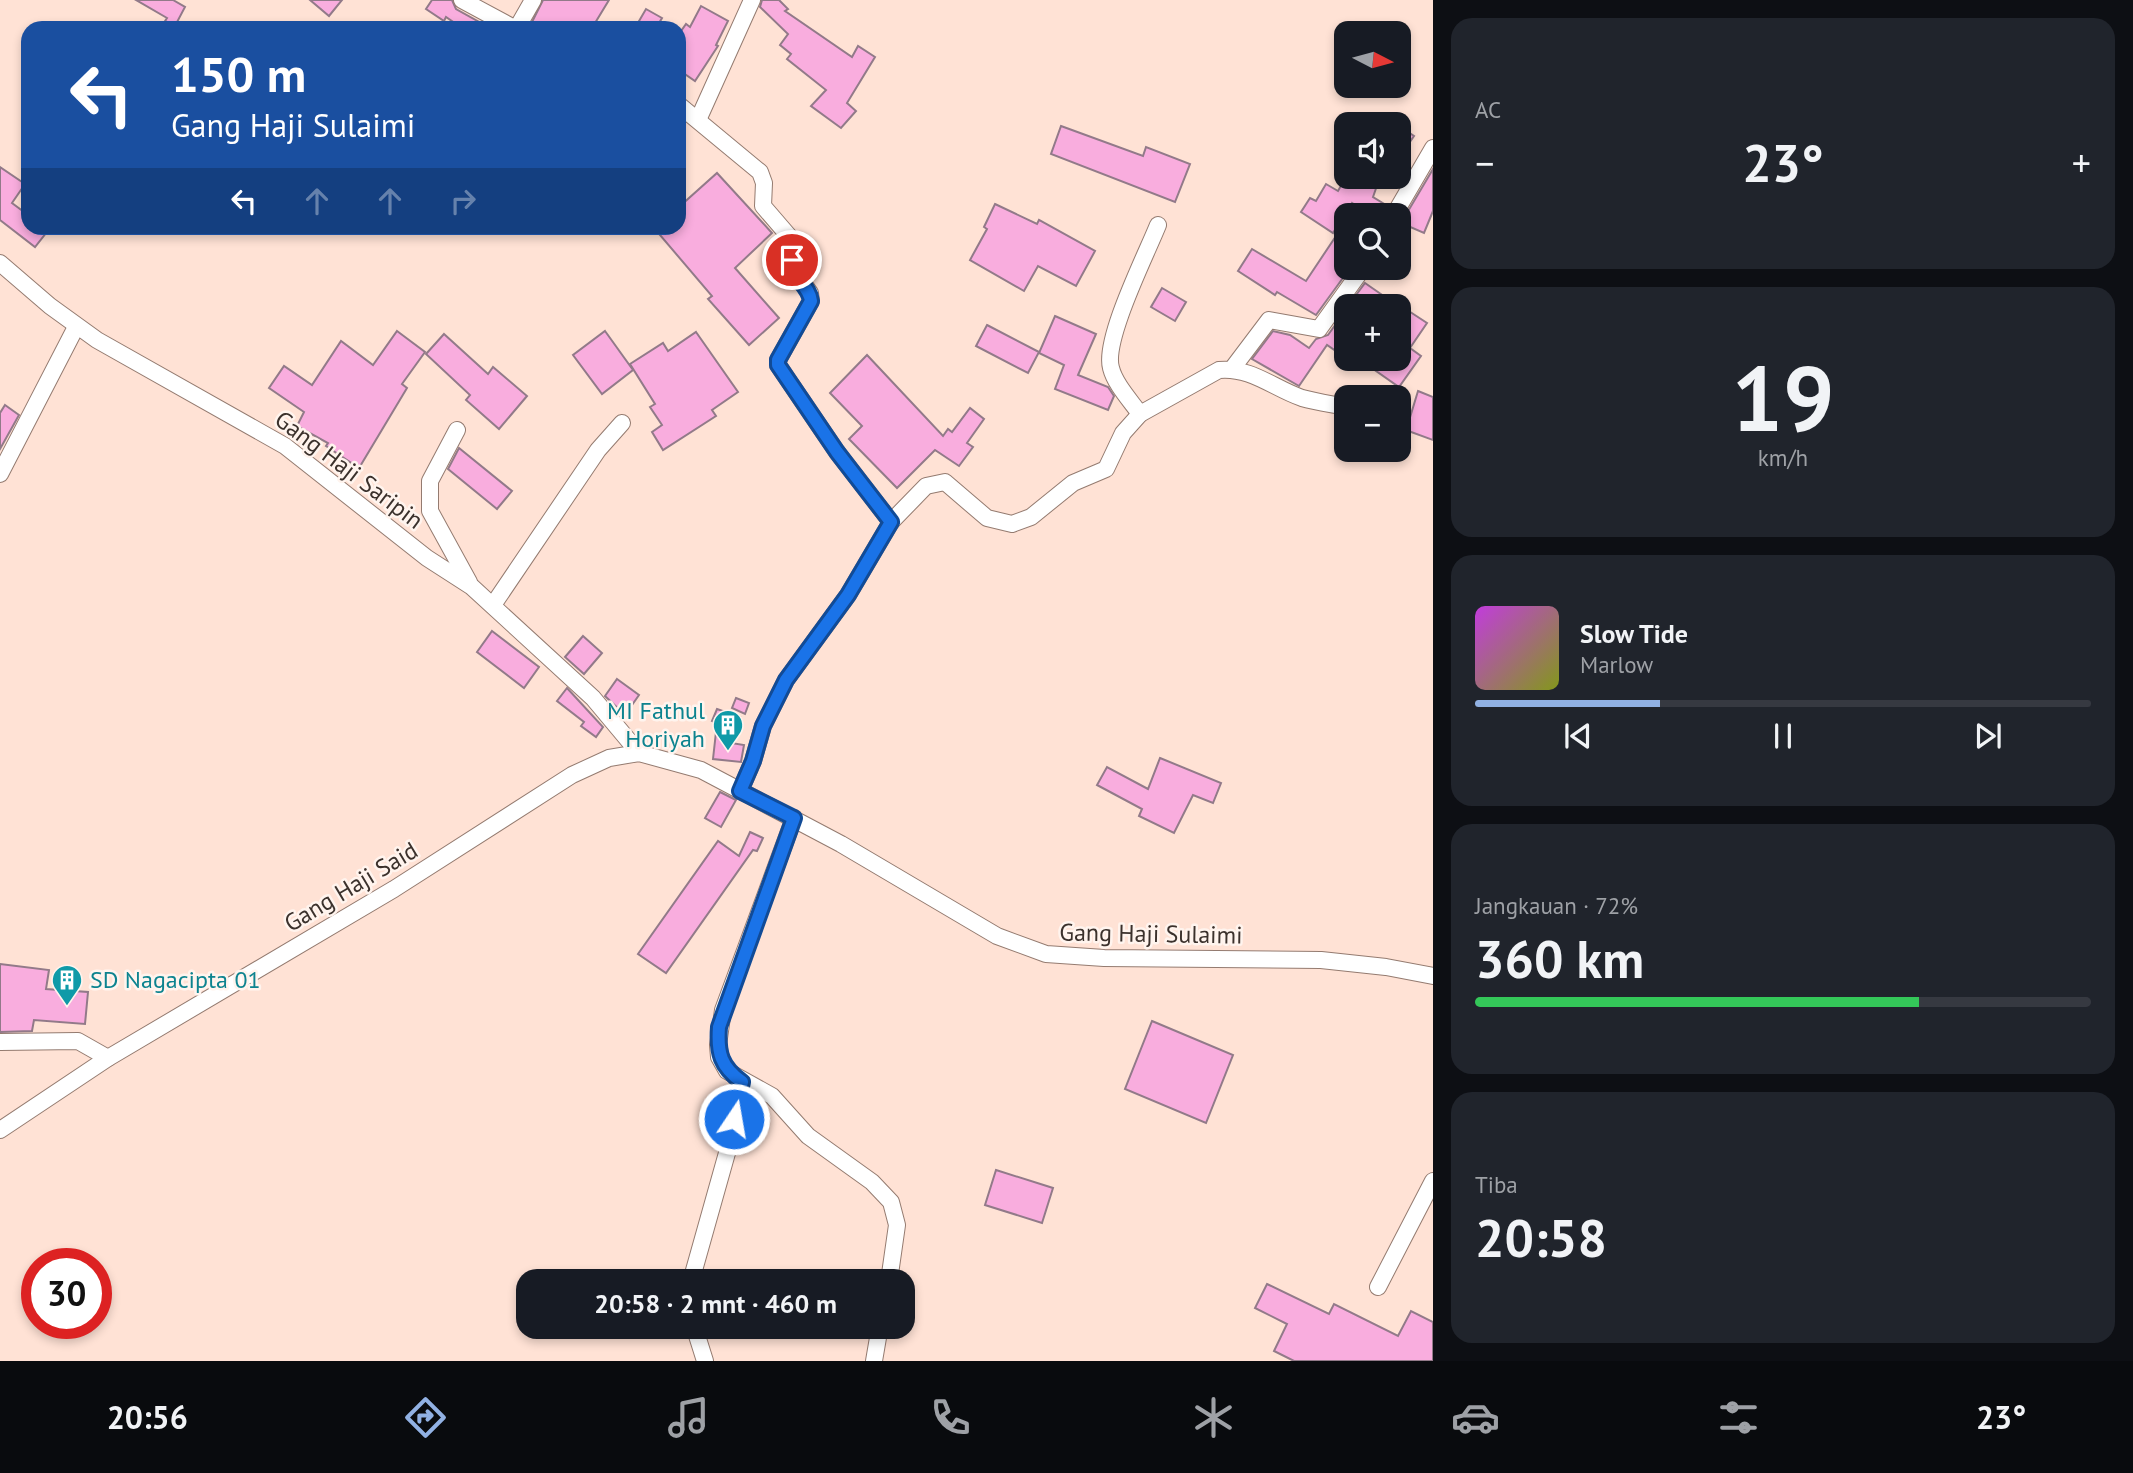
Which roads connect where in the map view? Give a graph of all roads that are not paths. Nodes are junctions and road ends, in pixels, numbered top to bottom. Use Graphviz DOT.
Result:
graph roads {
  1 [pos="462,0"];
  2 [pos="533,0"];
  3 [pos="752,0"];
  4 [pos="502,21"];
  5 [pos="520,21"];
  6 [pos="686,111"];
  7 [pos="698,120"];
  8 [pos="1433,148"];
  9 [pos="1401,203"];
  10 [pos="1158,225"];
  11 [pos="0,263"];
  12 [pos="1355,280"];
  13 [pos="76,327"];
  14 [pos="1232,369"];
  15 [pos="1334,404"];
  16 [pos="1140,414"];
  17 [pos="622,423"];
  18 [pos="457,430"];
  19 [pos="0,474"];
  20 [pos="891,522"];
  21 [pos="472,587"];
  22 [pos="494,605"];
  23 [pos="639,753"];
  24 [pos="740,791"];
  25 [pos="794,818"];
  26 [pos="1433,976"];
  27 [pos="0,1042"];
  28 [pos="108,1058"];
  29 [pos="742,1082"];
  30 [pos="0,1129"];
  31 [pos="1433,1181"];
  32 [pos="694,1269"];
  33 [pos="891,1269"];
  34 [pos="1378,1287"];
  35 [pos="698,1339"];
  36 [pos="878,1339"];
  37 [pos="705,1361"];
  38 [pos="874,1361"];
  1 -- 4 [label="street"];
  2 -- 5 [label="street"];
  3 -- 7 [label="street"];
  6 -- 7 [label="street"];
  7 -- 20 [label="street"];
  8 -- 9 [label="street"];
  10 -- 16 [label="street"];
  11 -- 13 [label="street, Gang Haji Saripin"];
  12 -- 14 [label="street"];
  13 -- 19 [label="street"];
  13 -- 21 [label="street, Gang Haji Saripin"];
  14 -- 15 [label="street"];
  14 -- 16 [label="street"];
  16 -- 20 [label="street"];
  17 -- 22 [label="street"];
  18 -- 21 [label="street"];
  20 -- 24 [label="street"];
  21 -- 22 [label="street, Gang Haji Saripin"];
  22 -- 23 [label="street, Gang Haji Saripin"];
  23 -- 24 [label="street, Gang Haji Said"];
  23 -- 28 [label="street, Gang Haji Said"];
  24 -- 25 [label="street, Gang Haji Sulaimi"];
  25 -- 26 [label="street, Gang Haji Sulaimi"];
  25 -- 29 [label="street"];
  27 -- 28 [label="street"];
  28 -- 30 [label="street, Gang Haji Said"];
  29 -- 32 [label="street"];
  29 -- 33 [label="street"];
  31 -- 34 [label="street"];
  35 -- 37 [label="street"];
  36 -- 38 [label="street"];
}
